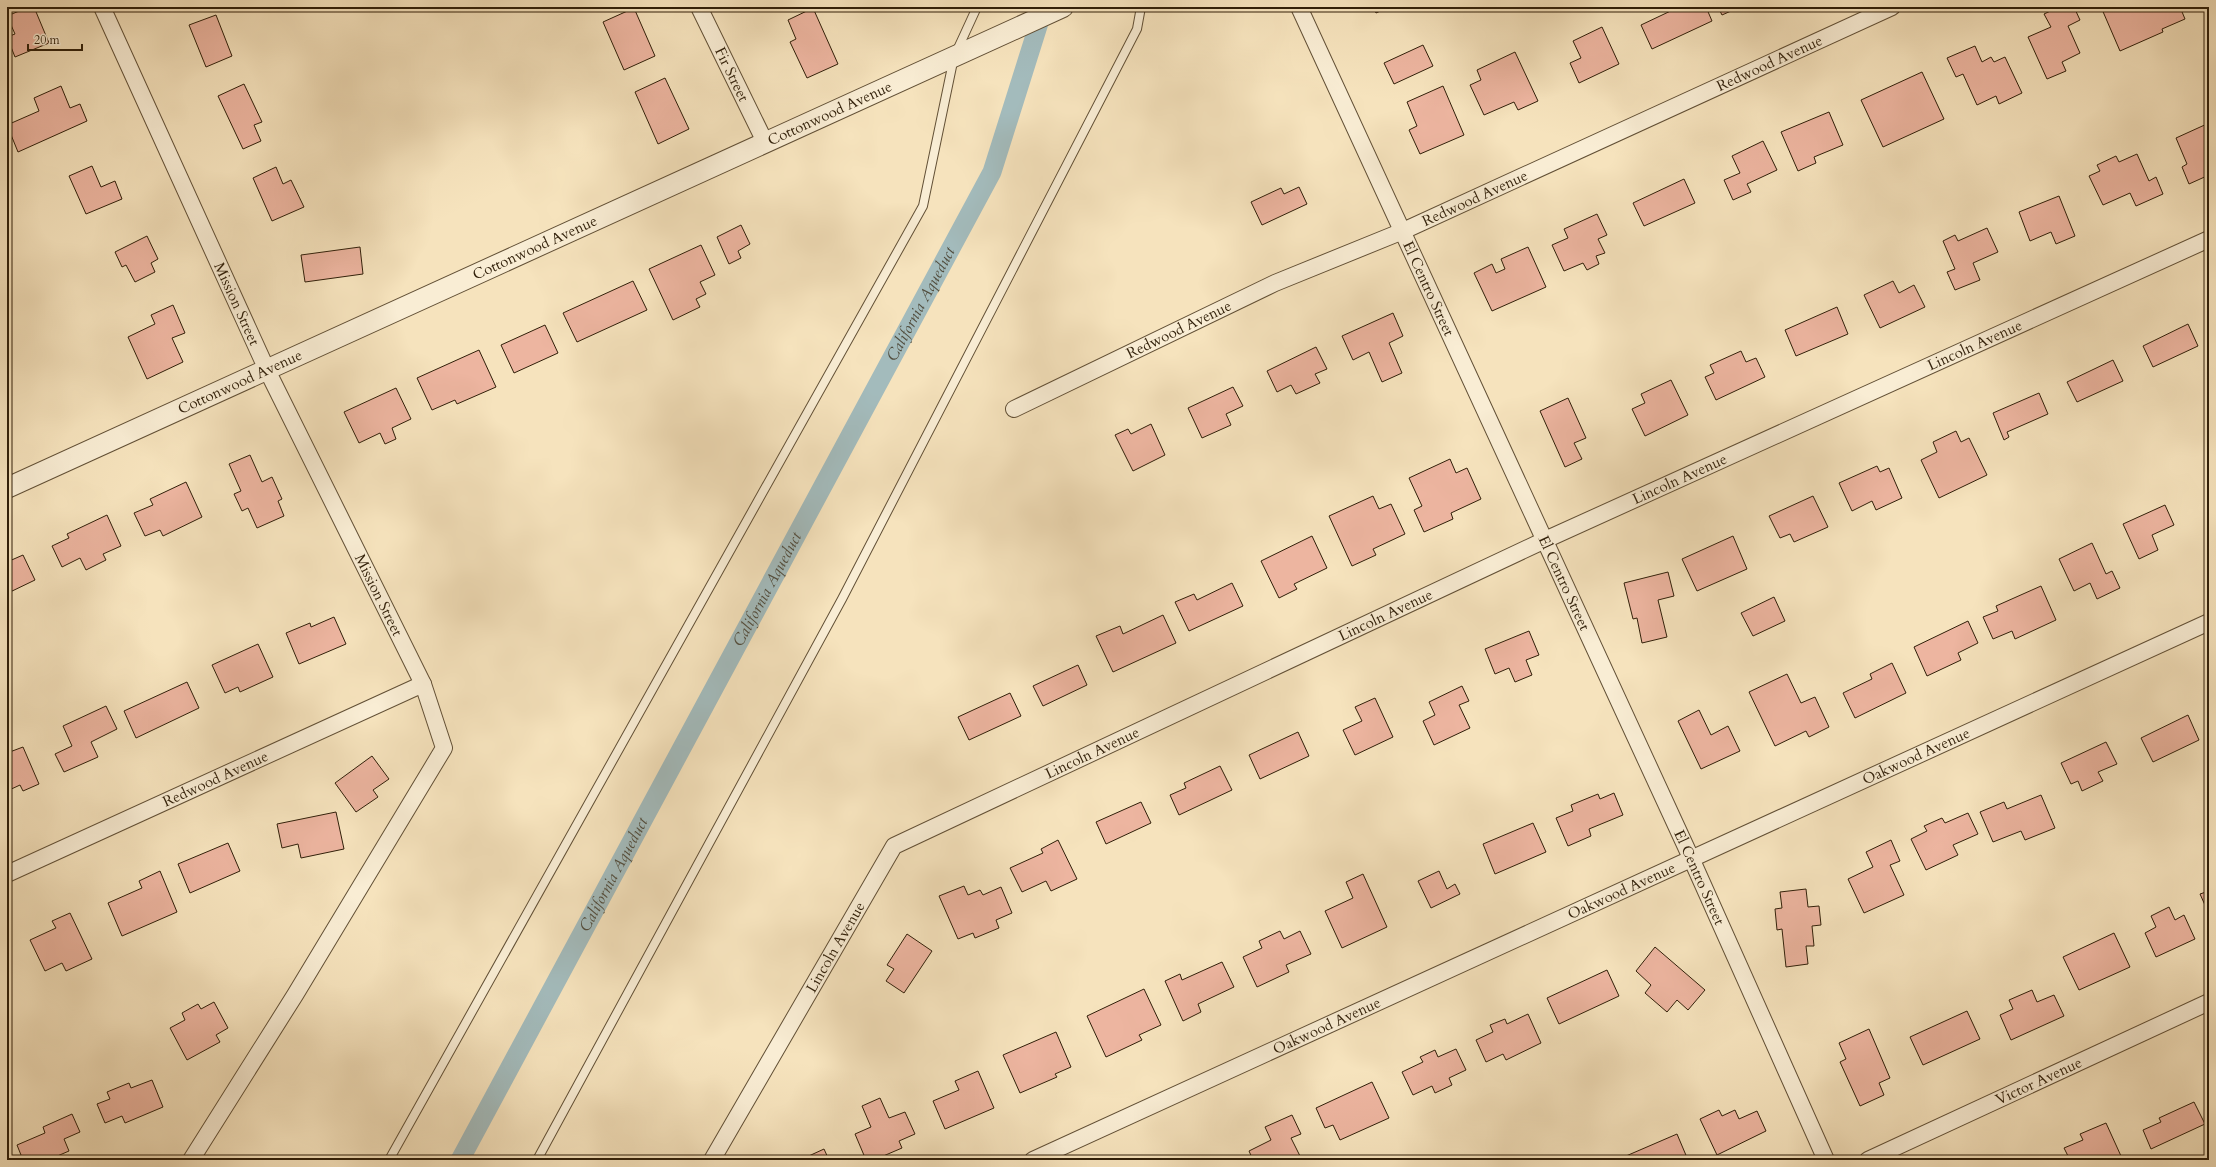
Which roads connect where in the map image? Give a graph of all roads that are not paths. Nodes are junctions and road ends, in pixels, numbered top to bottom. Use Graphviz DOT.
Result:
graph roads {
  1 [pos="102,7"];
  2 [pos="977,7"];
  3 [pos="1063,7"];
  4 [pos="1141,7"];
  5 [pos="1299,7"];
  6 [pos="1892,7"];
  7 [pos="703,9"];
  8 [pos="954,57"];
  9 [pos="765,142"];
  10 [pos="1403,231"];
  11 [pos="2209,239"];
  12 [pos="267,370"];
  13 [pos="1014,409"];
  14 [pos="7,488"];
  15 [pos="1545,540"];
  16 [pos="2209,622"];
  17 [pos="423,684"];
  18 [pos="1691,858"];
  19 [pos="7,874"];
  20 [pos="2209,1002"];
  21 [pos="191,1160"];
  22 [pos="389,1160"];
  23 [pos="537,1160"];
  24 [pos="712,1160"];
  25 [pos="1033,1160"];
  26 [pos="1826,1160"];
  27 [pos="1868,1160"];
  1 -- 12 [label="street, Mission Street"];
  2 -- 8 [label="lane"];
  3 -- 8 [label="street, Cottonwood Avenue"];
  4 -- 23 [label="lane"];
  5 -- 10 [label="street, El Centro Street"];
  6 -- 10 [label="street, Redwood Avenue"];
  7 -- 9 [label="street, Fir Street"];
  8 -- 9 [label="street, Cottonwood Avenue"];
  8 -- 22 [label="lane"];
  9 -- 12 [label="street, Cottonwood Avenue"];
  10 -- 13 [label="street, Redwood Avenue"];
  10 -- 15 [label="street, El Centro Street"];
  11 -- 15 [label="street, Lincoln Avenue"];
  12 -- 14 [label="street, Cottonwood Avenue"];
  12 -- 17 [label="street, Mission Street"];
  15 -- 18 [label="street, El Centro Street"];
  15 -- 24 [label="street, Lincoln Avenue"];
  16 -- 18 [label="street, Oakwood Avenue"];
  17 -- 19 [label="street, Redwood Avenue"];
  17 -- 21 [label="street, Mission Street"];
  18 -- 25 [label="street, Oakwood Avenue"];
  18 -- 26 [label="street, El Centro Street"];
  20 -- 27 [label="street, Victor Avenue"];
}
